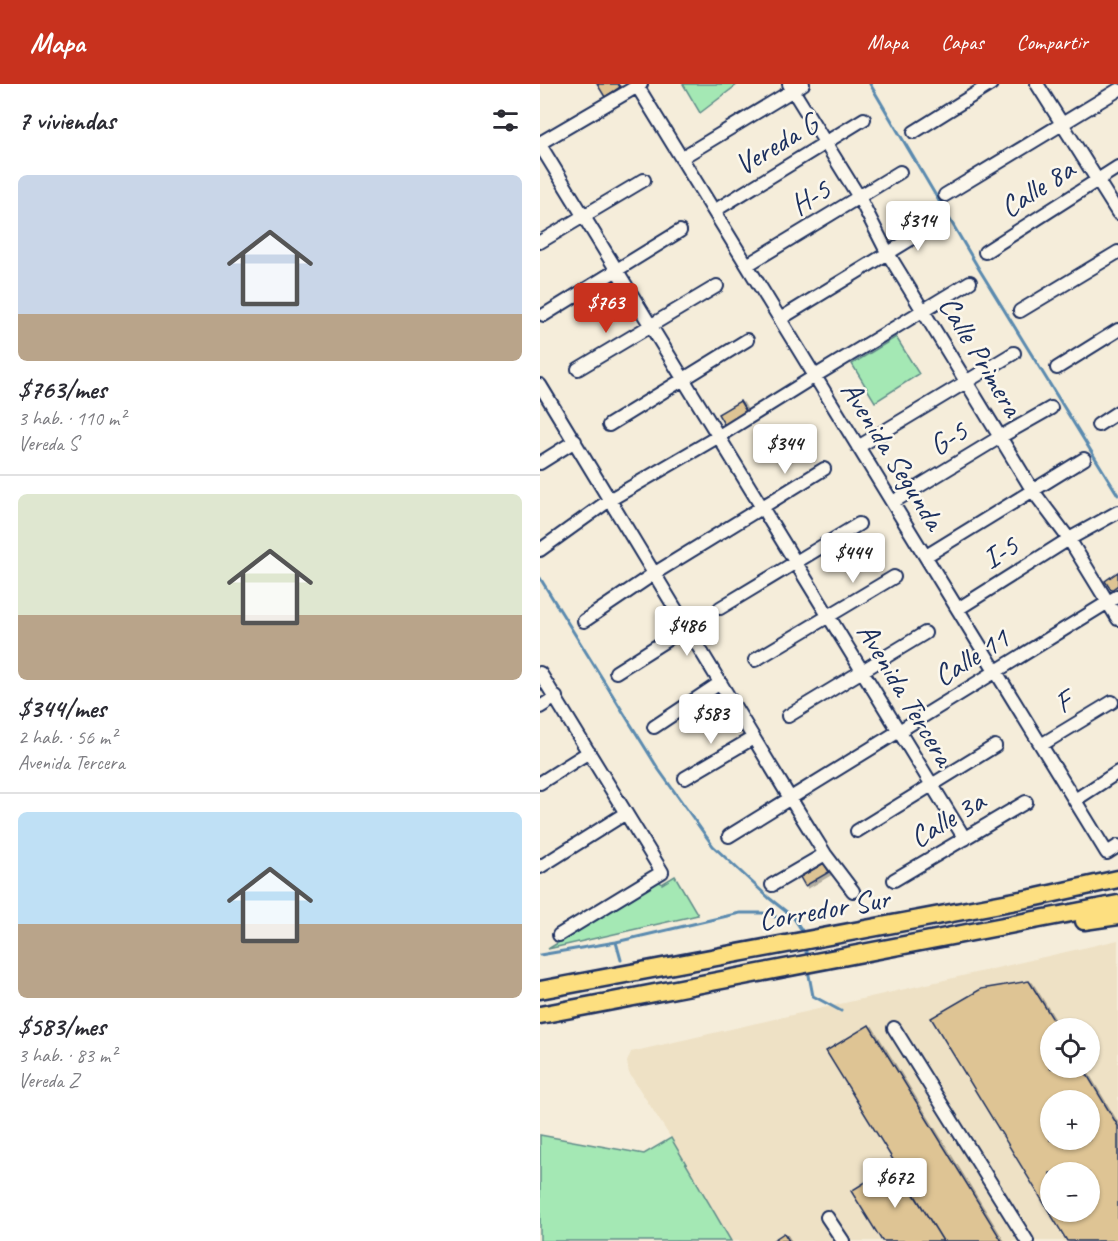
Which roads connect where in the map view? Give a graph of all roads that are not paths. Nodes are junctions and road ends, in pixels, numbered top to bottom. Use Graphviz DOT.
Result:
graph roads {
  1 [pos="991,84"];
  2 [pos="1037,84"];
  3 [pos="638,85"];
  4 [pos="795,86"];
  5 [pos="1118,90"];
  6 [pos="864,119"];
  7 [pos="1062,124"];
  8 [pos="914,132"];
  9 [pos="540,144"];
  10 [pos="826,144"];
  11 [pos="681,158"];
  12 [pos="1118,167"];
  13 [pos="900,172"];
  14 [pos="644,180"];
  15 [pos="1097,180"];
  16 [pos="945,195"];
  17 [pos="859,197"];
  18 [pos="714,211"];
  19 [pos="1118,213"];
  20 [pos="583,215"];
  21 [pos="934,225"];
  22 [pos="680,231"];
  23 [pos="540,242"];
  24 [pos="888,252"];
  25 [pos="985,252"];
  26 [pos="1118,252"];
  27 [pos="747,265"];
  28 [pos="616,269"];
  29 [pos="970,282"];
  30 [pos="717,286"];
  31 [pos="923,310"];
  32 [pos="1020,311"];
  33 [pos="544,315"];
  34 [pos="780,319"];
  35 [pos="650,324"];
  36 [pos="1118,330"];
  37 [pos="747,340"];
  38 [pos="1014,354"];
  39 [pos="1057,368"];
  40 [pos="578,369"];
  41 [pos="815,376"];
  42 [pos="684,379"];
  43 [pos="967,382"];
  44 [pos="540,386"];
  45 [pos="1051,408"];
  46 [pos="1118,412"];
  47 [pos="609,425"];
  48 [pos="1098,425"];
  49 [pos="719,436"];
  50 [pos="1000,436"];
  51 [pos="575,441"];
  52 [pos="858,447"];
  53 [pos="1084,459"];
  54 [pos="540,463"];
  55 [pos="824,469"];
  56 [pos="1033,491"];
  57 [pos="611,499"];
  58 [pos="892,502"];
  59 [pos="762,506"];
  60 [pos="1118,512"];
  61 [pos="859,524"];
  62 [pos="1069,539"];
  63 [pos="540,550"];
  64 [pos="926,556"];
  65 [pos="795,563"];
  66 [pos="655,573"];
  67 [pos="894,577"];
  68 [pos="1113,599"];
  69 [pos="720,608"];
  70 [pos="958,609"];
  71 [pos="829,617"];
  72 [pos="1118,619"];
  73 [pos="584,621"];
  74 [pos="687,627"];
  75 [pos="925,633"];
  76 [pos="755,660"];
  77 [pos="862,671"];
  78 [pos="996,671"];
  79 [pos="616,672"];
  80 [pos="540,673"];
  81 [pos="720,683"];
  82 [pos="555,697"];
  83 [pos="1112,702"];
  84 [pos="540,707"];
  85 [pos="788,716"];
  86 [pos="654,727"];
  87 [pos="899,731"];
  88 [pos="753,738"];
  89 [pos="1041,745"];
  90 [pos="995,746"];
  91 [pos="590,752"];
  92 [pos="1118,772"];
  93 [pos="685,778"];
  94 [pos="540,783"];
  95 [pos="931,785"];
  96 [pos="790,798"];
  97 [pos="1075,800"];
  98 [pos="1026,802"];
  99 [pos="626,813"];
  100 [pos="857,831"];
  101 [pos="729,836"];
  102 [pos="965,839"];
  103 [pos="1113,850"];
  104 [pos="825,854"];
  105 [pos="540,867"];
  106 [pos="1118,871"];
  107 [pos="1118,879"];
  108 [pos="894,880"];
  109 [pos="772,885"];
  110 [pos="853,891"];
  111 [pos="1037,897"];
  112 [pos="1118,904"];
  113 [pos="1118,916"];
  114 [pos="559,935"];
  115 [pos="949,937"];
  116 [pos="540,990"];
  117 [pos="540,1015"];
  118 [pos="894,1028"];
  119 [pos="827,1217"];
  120 [pos="843,1241"];
  121 [pos="1027,1241"];
  1 -- 8 [label="street"];
  2 -- 7 [label="street"];
  3 -- 9 [label="street"];
  3 -- 11 [label="street, Avenida Segunda"];
  4 -- 10 [label="street, Calle Primera"];
  4 -- 11 [label="street"];
  5 -- 7 [label="street"];
  6 -- 10 [label="street, Vereda G"];
  7 -- 15 [label="street"];
  7 -- 16 [label="street"];
  9 -- 20 [label="street, Avenida Tercera"];
  10 -- 17 [label="street, Calle Primera"];
  10 -- 18 [label="street, Vereda G"];
  11 -- 18 [label="street, Avenida Segunda"];
  12 -- 15 [label="street, Calle 8a"];
  13 -- 17 [label="street, H-5"];
  14 -- 20 [label="street"];
  15 -- 19 [label="street"];
  15 -- 25 [label="street, Calle 8a"];
  17 -- 24 [label="street, Calle Primera"];
  17 -- 27 [label="street, H-5"];
  18 -- 27 [label="street, Avenida Segunda"];
  20 -- 23 [label="street"];
  20 -- 28 [label="street, Avenida Tercera"];
  21 -- 24 [label="street"];
  22 -- 28 [label="street"];
  24 -- 31 [label="street, Calle Primera"];
  24 -- 34 [label="street"];
  26 -- 32 [label="street"];
  27 -- 34 [label="street, Avenida Segunda"];
  28 -- 33 [label="street"];
  28 -- 35 [label="street, Avenida Tercera"];
  29 -- 31 [label="street"];
  30 -- 35 [label="street"];
  31 -- 41 [label="street"];
  31 -- 43 [label="street, Calle Primera"];
  34 -- 41 [label="street, Avenida Segunda"];
  35 -- 40 [label="street"];
  35 -- 42 [label="street, Avenida Tercera"];
  36 -- 39 [label="street"];
  37 -- 42 [label="street"];
  38 -- 43 [label="street"];
  41 -- 49 [label="street"];
  41 -- 52 [label="street, Avenida Segunda"];
  42 -- 47 [label="street"];
  42 -- 49 [label="street, Avenida Tercera"];
  43 -- 50 [label="street, Calle Primera"];
  43 -- 52 [label="street"];
  44 -- 51 [label="street"];
  45 -- 50 [label="street, G-5"];
  46 -- 48 [label="street"];
  49 -- 57 [label="street"];
  49 -- 59 [label="street, Avenida Tercera"];
  50 -- 56 [label="street, Calle Primera"];
  50 -- 58 [label="street, G-5"];
  51 -- 54 [label="street"];
  51 -- 57 [label="street"];
  52 -- 58 [label="street, Avenida Segunda"];
  53 -- 56 [label="street"];
  55 -- 59 [label="street"];
  56 -- 62 [label="street, Calle Primera"];
  56 -- 64 [label="street"];
  57 -- 63 [label="street"];
  57 -- 66 [label="street"];
  58 -- 64 [label="street, Avenida Segunda"];
  59 -- 65 [label="street, Avenida Tercera"];
  59 -- 66 [label="street"];
  60 -- 62 [label="street, I-5"];
  61 -- 65 [label="street"];
  62 -- 68 [label="street, Calle Primera"];
  62 -- 70 [label="street, I-5"];
  64 -- 70 [label="street, Avenida Segunda"];
  65 -- 69 [label="street"];
  65 -- 71 [label="street, Avenida Tercera"];
  66 -- 73 [label="street"];
  66 -- 74 [label="street"];
  67 -- 71 [label="street"];
  68 -- 72 [label="street, Calle Primera"];
  68 -- 78 [label="street, Calle 11"];
  70 -- 78 [label="street, Avenida Segunda"];
  71 -- 76 [label="street"];
  71 -- 77 [label="street, Avenida Tercera"];
  74 -- 79 [label="street"];
  74 -- 81 [label="street"];
  75 -- 77 [label="street"];
  77 -- 85 [label="street"];
  77 -- 87 [label="street, Avenida Tercera"];
  78 -- 87 [label="street, Calle 11"];
  78 -- 89 [label="street, Avenida Segunda"];
  80 -- 82 [label="street"];
  81 -- 86 [label="street"];
  81 -- 88 [label="street"];
  82 -- 84 [label="street"];
  82 -- 91 [label="street"];
  83 -- 89 [label="street, F"];
  87 -- 95 [label="street, Avenida Tercera"];
  87 -- 96 [label="street, Calle 11"];
  88 -- 93 [label="street"];
  88 -- 96 [label="street"];
  89 -- 97 [label="street, Avenida Segunda"];
  90 -- 95 [label="street"];
  91 -- 94 [label="street"];
  91 -- 99 [label="street"];
  92 -- 97 [label="street"];
  95 -- 100 [label="street"];
  95 -- 102 [label="street, Avenida Tercera"];
  96 -- 101 [label="street, Calle 11"];
  96 -- 104 [label="street"];
  97 -- 103 [label="street, Avenida Segunda"];
  98 -- 102 [label="street, Calle 3a"];
  99 -- 105 [label="street"];
  99 -- 114 [label="street"];
  102 -- 108 [label="street, Calle 3a"];
  104 -- 109 [label="street"];
  104 -- 110 [label="street"];
  106 -- 111 [label="highway"];
  107 -- 111 [label="highway, Corredor Sur"];
  111 -- 116 [label="highway, Corredor Sur"];
  112 -- 115 [label="highway, Corredor Sur"];
  113 -- 115 [label="highway"];
  115 -- 117 [label="highway, Corredor Sur"];
  118 -- 121 [label="street"];
  119 -- 120 [label="street"];
}
